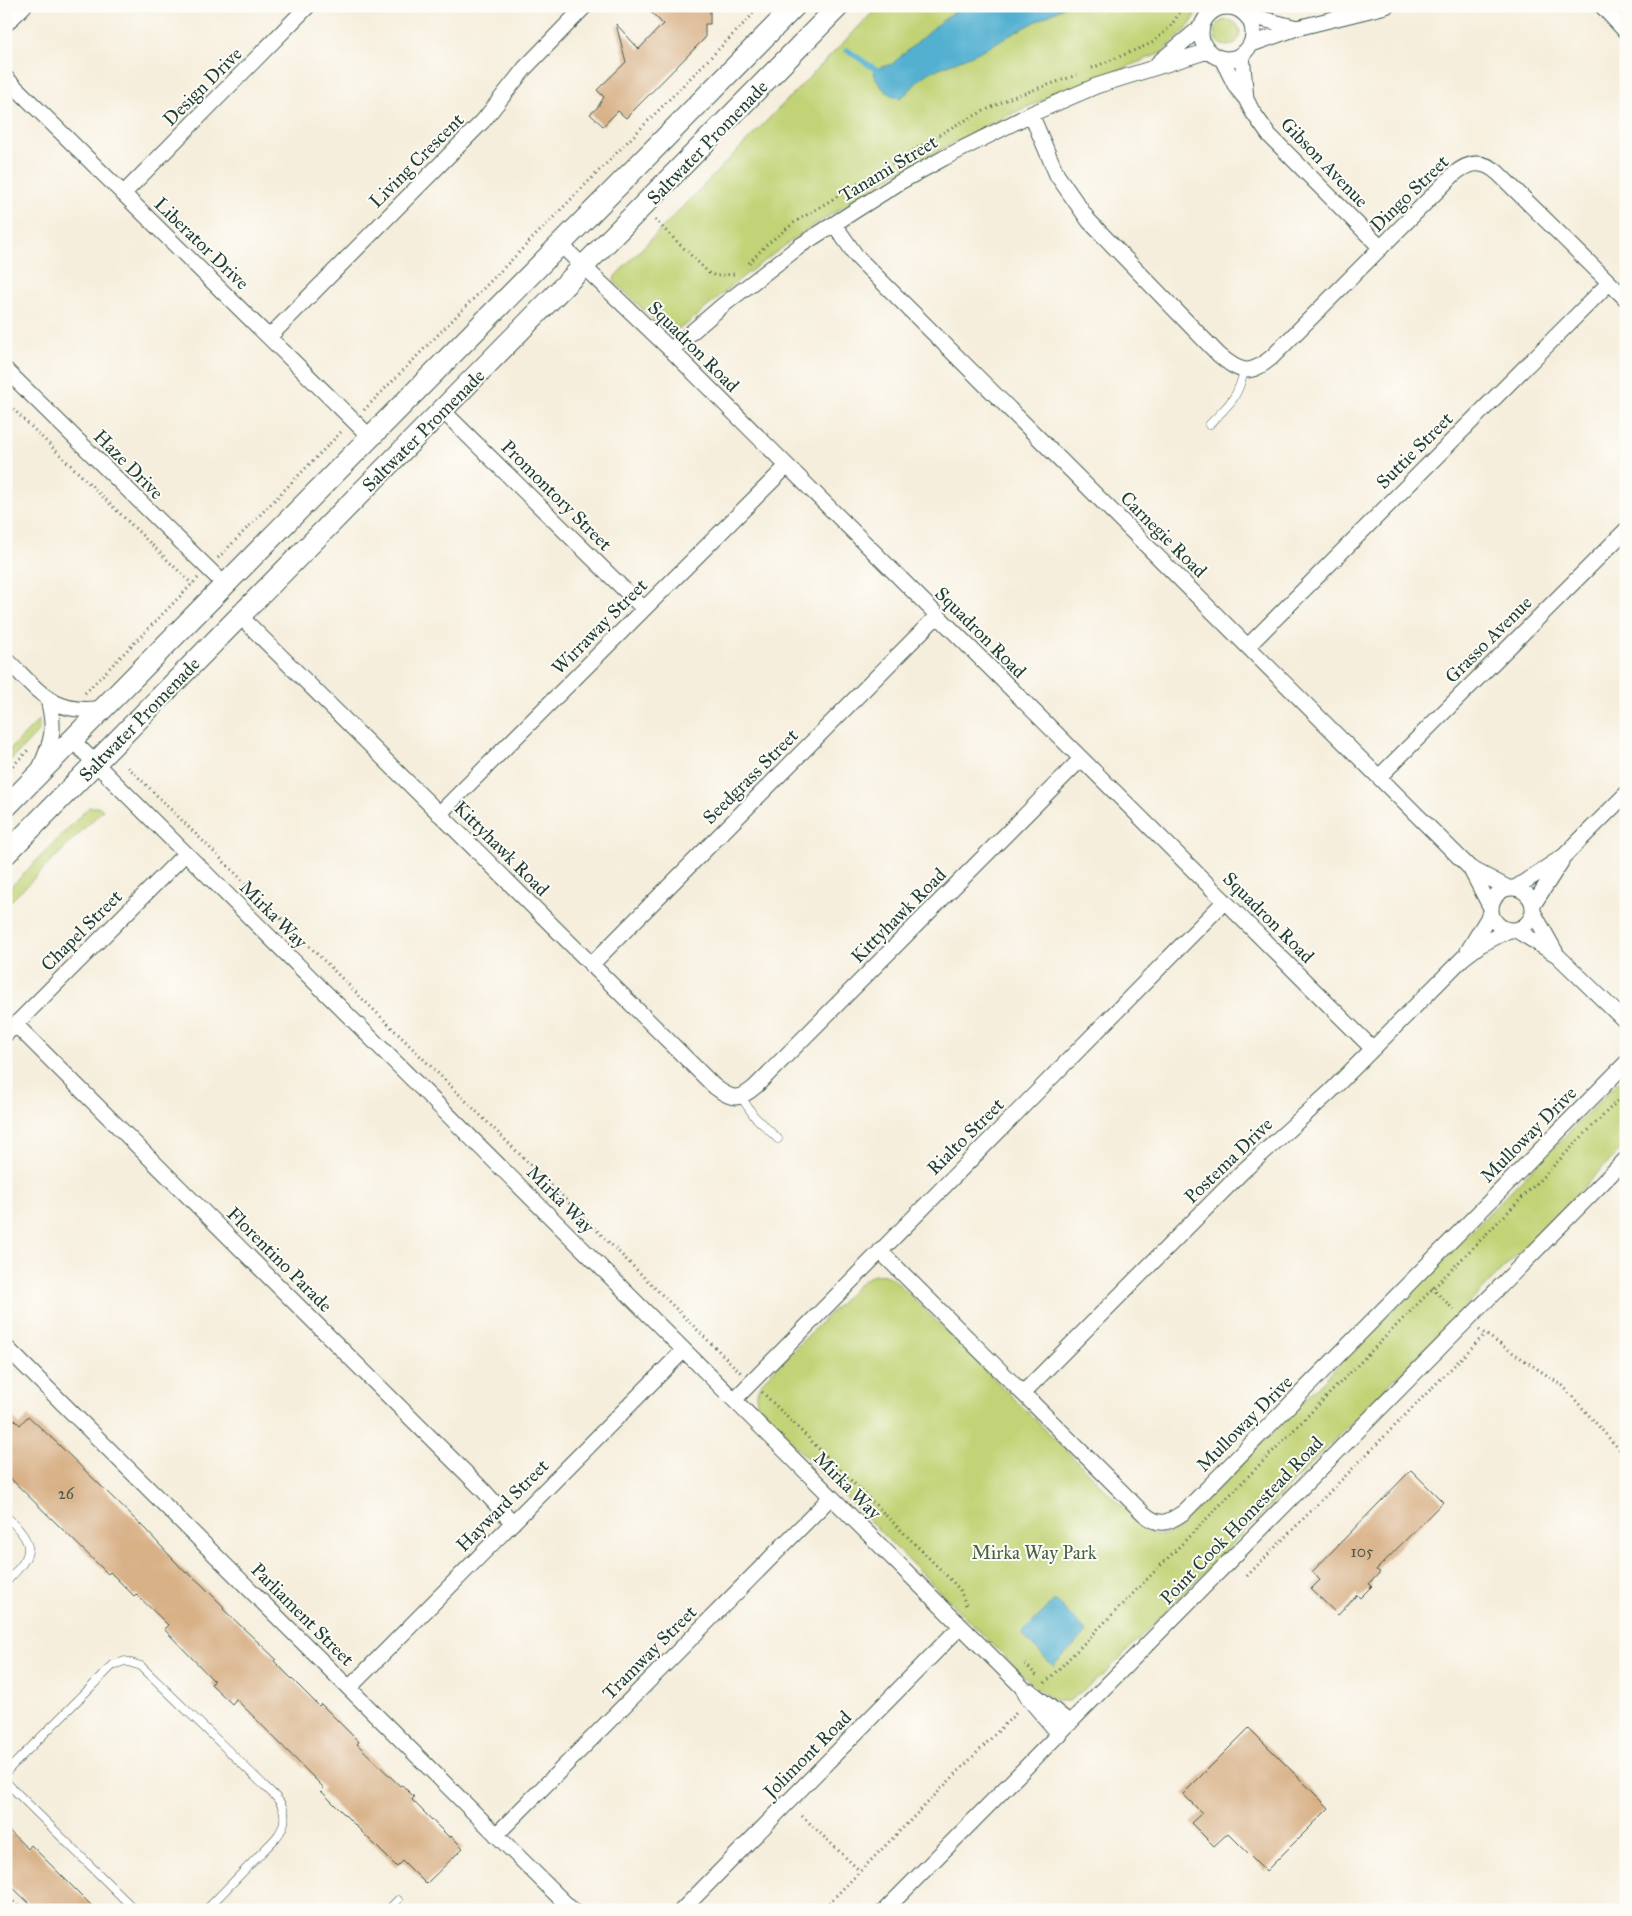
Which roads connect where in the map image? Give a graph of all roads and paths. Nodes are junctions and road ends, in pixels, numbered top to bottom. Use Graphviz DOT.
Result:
graph roads {
  1 [pos="24,6"];
  2 [pos="308,6"];
  3 [pos="585,6"];
  4 [pos="762,6"];
  5 [pos="795,6"];
  6 [pos="839,6"];
  7 [pos="1184,6"];
  8 [pos="1386,6"];
  9 [pos="1602,6"];
  10 [pos="1239,10"];
  11 [pos="825,14"];
  12 [pos="1204,17"];
  13 [pos="6,24"];
  14 [pos="1297,28"];
  15 [pos="1626,32"];
  16 [pos="1247,49"];
  17 [pos="1208,51"];
  18 [pos="1222,59"];
  19 [pos="1153,67"];
  20 [pos="1090,69"];
  21 [pos="1082,73"];
  22 [pos="6,78"];
  23 [pos="1246,99"];
  24 [pos="1031,114"];
  25 [pos="602,168"];
  26 [pos="619,184"];
  27 [pos="123,194"];
  28 [pos="643,208"];
  29 [pos="834,224"];
  30 [pos="560,244"];
  31 [pos="1381,248"];
  32 [pos="584,267"];
  33 [pos="745,267"];
  34 [pos="737,273"];
  35 [pos="1609,283"];
  36 [pos="1626,300"];
  37 [pos="269,337"];
  38 [pos="671,350"];
  39 [pos="6,370"];
  40 [pos="1244,370"];
  41 [pos="6,402"];
  42 [pos="442,410"];
  43 [pos="353,420"];
  44 [pos="1209,425"];
  45 [pos="370,437"];
  46 [pos="787,466"];
  47 [pos="1626,530"];
  48 [pos="207,568"];
  49 [pos="192,584"];
  50 [pos="225,585"];
  51 [pos="644,609"];
  52 [pos="240,616"];
  53 [pos="937,616"];
  54 [pos="1248,646"];
  55 [pos="6,659"];
  56 [pos="83,695"];
  57 [pos="48,700"];
  58 [pos="103,708"];
  59 [pos="72,740"];
  60 [pos="36,742"];
  61 [pos="1081,759"];
  62 [pos="94,765"];
  63 [pos="128,767"];
  64 [pos="6,773"];
  65 [pos="35,777"];
  66 [pos="1379,777"];
  67 [pos="1626,794"];
  68 [pos="6,807"];
  69 [pos="439,814"];
  70 [pos="6,854"];
  71 [pos="185,854"];
  72 [pos="1564,856"];
  73 [pos="1470,868"];
  74 [pos="1511,888"];
  75 [pos="1225,901"];
  76 [pos="1533,909"];
  77 [pos="1491,910"];
  78 [pos="1512,930"];
  79 [pos="1557,955"];
  80 [pos="1463,958"];
  81 [pos="591,964"];
  82 [pos="1626,1022"];
  83 [pos="11,1029"];
  84 [pos="1373,1049"];
  85 [pos="1626,1063"];
  86 [pos="1626,1092"];
  87 [pos="741,1097"];
  88 [pos="778,1139"];
  89 [pos="1626,1159"];
  90 [pos="880,1251"];
  91 [pos="1432,1288"];
  92 [pos="1465,1321"];
  93 [pos="1485,1334"];
  94 [pos="6,1348"];
  95 [pos="684,1350"];
  96 [pos="751,1382"];
  97 [pos="1023,1393"];
  98 [pos="734,1400"];
  99 [pos="1626,1456"];
  100 [pos="830,1497"];
  101 [pos="6,1516"];
  102 [pos="513,1523"];
  103 [pos="1247,1576"];
  104 [pos="6,1582"];
  105 [pos="970,1610"];
  106 [pos="961,1626"];
  107 [pos="1024,1663"];
  108 [pos="1037,1677"];
  109 [pos="349,1688"];
  110 [pos="1029,1693"];
  111 [pos="1070,1724"];
  112 [pos="1060,1735"];
  113 [pos="6,1772"];
  114 [pos="6,1782"];
  115 [pos="802,1816"];
  116 [pos="496,1835"];
  117 [pos="860,1871"];
  118 [pos="6,1895"];
  119 [pos="398,1900"];
  120 [pos="22,1910"];
  121 [pos="135,1910"];
  122 [pos="206,1910"];
  123 [pos="388,1910"];
  124 [pos="572,1910"];
  125 [pos="682,1910"];
  126 [pos="822,1910"];
  127 [pos="885,1910"];
  1 -- 13 [label="street"];
  2 -- 27 [label="street, Design Drive"];
  3 -- 37 [label="street, Living Crescent"];
  4 -- 25 [label="path"];
  5 -- 26 [label="street, Saltwater Promenade"];
  6 -- 11 [label="street, Saltwater Promenade"];
  7 -- 20 [label="path"];
  8 -- 14 [label="street"];
  9 -- 15 [label="street"];
  10 -- 12 [label="street"];
  10 -- 14 [label="street"];
  10 -- 16 [label="street"];
  11 -- 28 [label="street, Saltwater Promenade"];
  12 -- 17 [label="street"];
  12 -- 19 [label="street, Tanami Street"];
  14 -- 16 [label="street"];
  16 -- 18 [label="street"];
  16 -- 23 [label="street, Gibson Avenue"];
  17 -- 18 [label="street"];
  17 -- 19 [label="street, Tanami Street"];
  18 -- 23 [label="street, Gibson Avenue"];
  19 -- 24 [label="street, Tanami Street"];
  21 -- 33 [label="path"];
  22 -- 27 [label="street, Liberator Drive"];
  23 -- 31 [label="street, Gibson Avenue"];
  24 -- 29 [label="street, Tanami Street"];
  24 -- 40 [label="street"];
  25 -- 26 [label="path"];
  25 -- 43 [label="path"];
  26 -- 30 [label="street, Saltwater Promenade"];
  27 -- 37 [label="street, Liberator Drive"];
  28 -- 32 [label="street, Saltwater Promenade"];
  28 -- 34 [label="path"];
  29 -- 38 [label="street, Tanami Street"];
  29 -- 54 [label="street, Carnegie Road"];
  30 -- 32 [label="street, Squadron Road"];
  30 -- 45 [label="street, Saltwater Promenade"];
  31 -- 35 [label="street, Dingo Street"];
  31 -- 40 [label="street, Dingo Street"];
  32 -- 38 [label="street, Squadron Road"];
  32 -- 42 [label="street, Saltwater Promenade"];
  35 -- 36 [label="street, Dingo Street"];
  35 -- 54 [label="street, Suttie Street"];
  37 -- 43 [label="street, Liberator Drive"];
  38 -- 46 [label="street, Squadron Road"];
  39 -- 48 [label="street, Haze Drive"];
  40 -- 44 [label="lane"];
  41 -- 49 [label="path"];
  42 -- 51 [label="street, Promontory Street"];
  42 -- 52 [label="street, Saltwater Promenade"];
  43 -- 45 [label="street, Liberator Drive"];
  43 -- 48 [label="path"];
  45 -- 50 [label="street, Saltwater Promenade"];
  46 -- 51 [label="street, Wirraway Street"];
  46 -- 53 [label="street, Squadron Road"];
  47 -- 66 [label="street, Grasso Avenue"];
  48 -- 49 [label="path"];
  48 -- 50 [label="street, Haze Drive"];
  49 -- 56 [label="path"];
  50 -- 58 [label="street, Saltwater Promenade"];
  51 -- 69 [label="street, Wirraway Street"];
  52 -- 62 [label="street, Saltwater Promenade"];
  52 -- 69 [label="street, Kittyhawk Road"];
  53 -- 61 [label="street, Squadron Road"];
  53 -- 81 [label="street, Seedgrass Street"];
  54 -- 66 [label="street, Carnegie Road"];
  55 -- 57 [label="street"];
  57 -- 58 [label="street"];
  57 -- 65 [label="street"];
  58 -- 59 [label="street, Saltwater Promenade"];
  59 -- 62 [label="street, Mirka Way"];
  59 -- 65 [label="street, Saltwater Promenade"];
  60 -- 64 [label="path"];
  61 -- 75 [label="street, Squadron Road"];
  61 -- 87 [label="street, Kittyhawk Road"];
  62 -- 70 [label="street, Saltwater Promenade"];
  62 -- 71 [label="street, Mirka Way"];
  63 -- 96 [label="path"];
  65 -- 68 [label="street, Saltwater Promenade"];
  66 -- 73 [label="street, Carnegie Road"];
  67 -- 72 [label="street"];
  69 -- 81 [label="street, Kittyhawk Road"];
  71 -- 83 [label="street, Chapel Street"];
  71 -- 95 [label="street, Mirka Way"];
  72 -- 74 [label="street"];
  72 -- 76 [label="street"];
  73 -- 74 [label="street, Carnegie Road"];
  73 -- 77 [label="street, Carnegie Road"];
  74 -- 76 [label="street"];
  74 -- 77 [label="street"];
  75 -- 84 [label="street, Squadron Road"];
  75 -- 90 [label="street, Rialto Street"];
  76 -- 78 [label="street"];
  76 -- 79 [label="street"];
  77 -- 78 [label="street"];
  77 -- 80 [label="street, Postema Drive"];
  78 -- 79 [label="street"];
  78 -- 80 [label="street, Postema Drive"];
  79 -- 82 [label="street"];
  80 -- 84 [label="street, Postema Drive"];
  81 -- 87 [label="street, Kittyhawk Road"];
  83 -- 102 [label="street, Florentino Parade"];
  84 -- 97 [label="street, Postema Drive"];
  85 -- 97 [label="street, Mulloway Drive"];
  86 -- 91 [label="path"];
  87 -- 88 [label="lane"];
  89 -- 92 [label="street, Point Cook Homestead Road"];
  90 -- 96 [label="street, Rialto Street"];
  90 -- 97 [label="street, Mulloway Drive"];
  91 -- 92 [label="path"];
  91 -- 110 [label="path"];
  92 -- 93 [label="path"];
  92 -- 111 [label="street, Point Cook Homestead Road"];
  93 -- 99 [label="path"];
  93 -- 103 [label="path"];
  94 -- 109 [label="street, Parliament Street"];
  95 -- 98 [label="street, Mirka Way"];
  95 -- 102 [label="street, Hayward Street"];
  96 -- 98 [label="street, Rialto Street"];
  96 -- 105 [label="path"];
  98 -- 100 [label="street, Mirka Way"];
  100 -- 106 [label="street, Mirka Way"];
  100 -- 116 [label="street, Tramway Street"];
  101 -- 104 [label="lane"];
  102 -- 109 [label="street, Hayward Street"];
  106 -- 110 [label="street, Mirka Way"];
  106 -- 125 [label="street, Jolimont Road"];
  107 -- 108 [label="path"];
  109 -- 116 [label="street, Parliament Street"];
  110 -- 111 [label="street, Mirka Way"];
  110 -- 112 [label="street, Mirka Way"];
  110 -- 117 [label="path"];
  111 -- 112 [label="street, Point Cook Homestead Road"];
  112 -- 127 [label="street, Point Cook Homestead Road"];
  113 -- 122 [label="lane"];
  114 -- 121 [label="lane"];
  115 -- 117 [label="path"];
  116 -- 124 [label="street, Parliament Street"];
  117 -- 126 [label="path"];
  118 -- 120 [label="path"];
  119 -- 123 [label="lane"];
}
